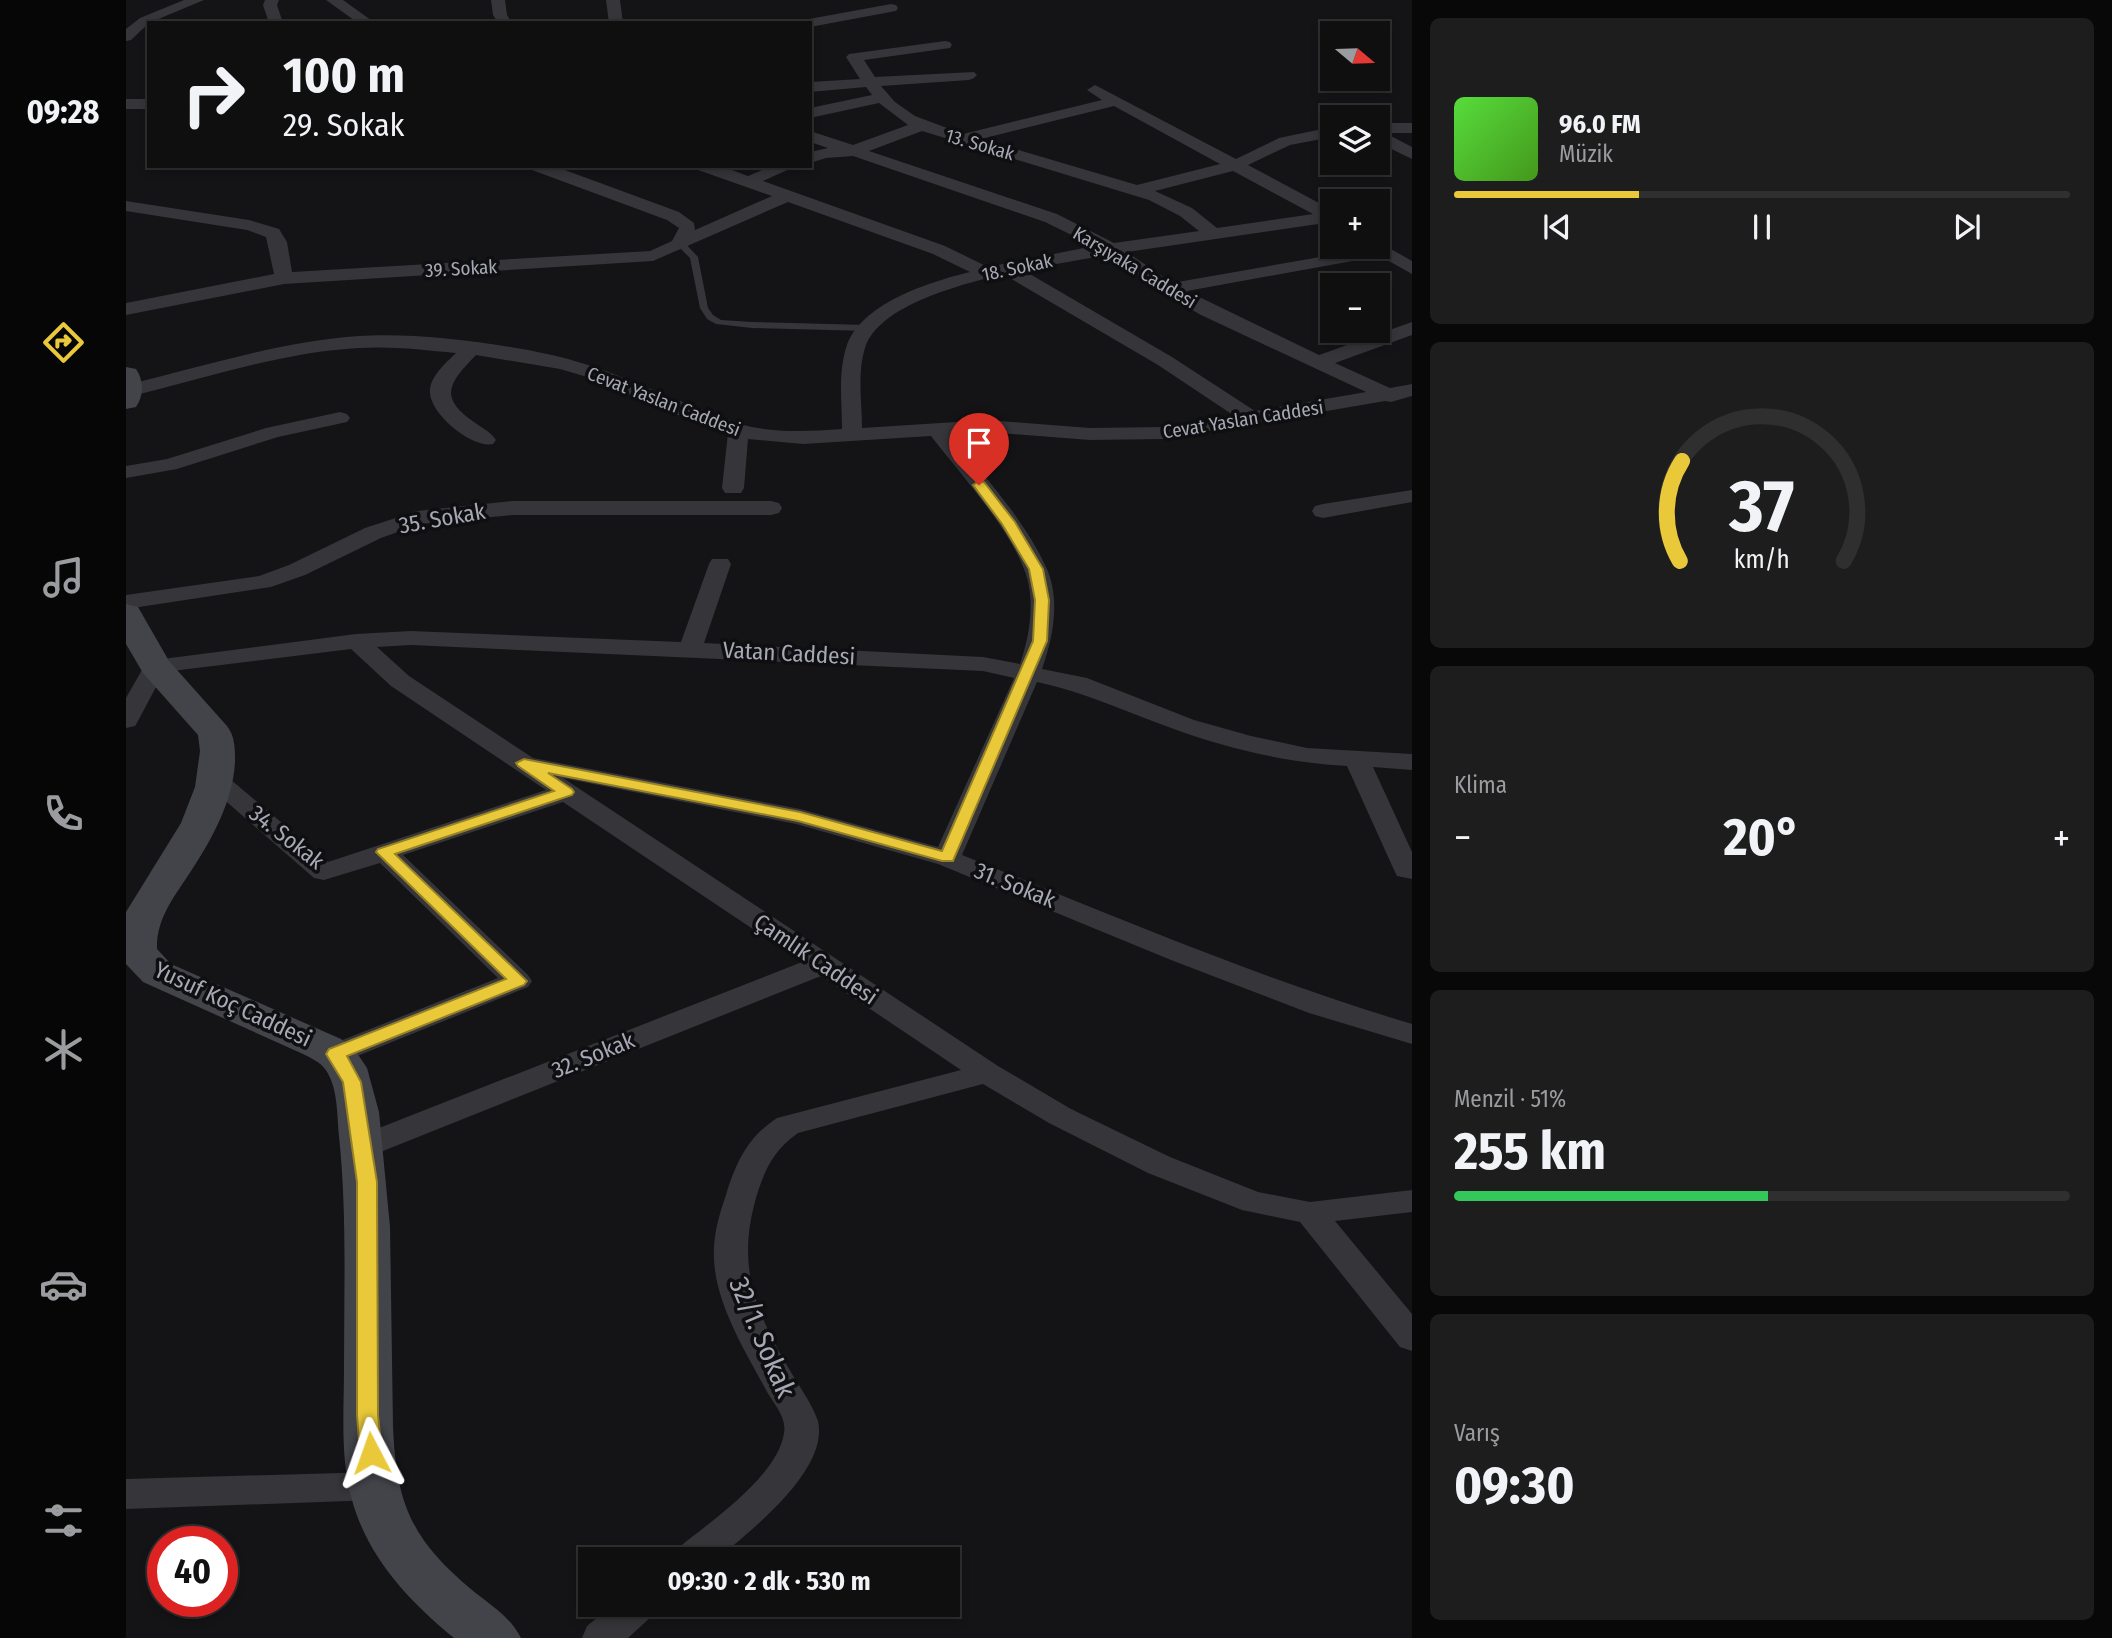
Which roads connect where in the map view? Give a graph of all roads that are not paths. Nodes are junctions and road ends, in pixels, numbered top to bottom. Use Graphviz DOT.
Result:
graph roads {
  1 [pos="197,0"];
  2 [pos="272,0"];
  3 [pos="333,0"];
  4 [pos="498,0"];
  5 [pos="609,2"];
  6 [pos="148,5"];
  7 [pos="811,6"];
  8 [pos="891,8"];
  9 [pos="163,13"];
  10 [pos="826,19"];
  11 [pos="275,21"];
  12 [pos="365,21"];
  13 [pos="504,21"];
  14 [pos="615,21"];
  15 [pos="812,22"];
  16 [pos="126,37"];
  17 [pos="945,45"];
  18 [pos="969,75"];
  19 [pos="870,82"];
  20 [pos="812,87"];
  21 [pos="1095,90"];
  22 [pos="882,98"];
  23 [pos="1117,102"];
  24 [pos="126,104"];
  25 [pos="147,104"];
  26 [pos="812,113"];
  27 [pos="921,126"];
  28 [pos="1390,128"];
  29 [pos="1412,128"];
  30 [pos="1320,134"];
  31 [pos="812,137"];
  32 [pos="962,138"];
  33 [pos="1390,142"];
  34 [pos="853,151"];
  35 [pos="1412,154"];
  36 [pos="812,157"];
  37 [pos="1236,165"];
  38 [pos="543,168"];
  39 [pos="709,168"];
  40 [pos="783,168"];
  41 [pos="747,182"];
  42 [pos="1138,190"];
  43 [pos="786,196"];
  44 [pos="126,206"];
  45 [pos="1320,211"];
  46 [pos="1320,219"];
  47 [pos="1213,234"];
  48 [pos="680,243"];
  49 [pos="1111,250"];
  50 [pos="1390,255"];
  51 [pos="1323,259"];
  52 [pos="1412,269"];
  53 [pos="996,270"];
  54 [pos="284,278"];
  55 [pos="1169,289"];
  56 [pos="126,309"];
  57 [pos="868,328"];
  58 [pos="1412,328"];
  59 [pos="472,348"];
  60 [pos="1318,362"];
  61 [pos="127,389"];
  62 [pos="1412,390"];
  63 [pos="1389,395"];
  64 [pos="1412,405"];
  65 [pos="340,418"];
  66 [pos="1253,419"];
  67 [pos="936,429"];
  68 [pos="739,430"];
  69 [pos="852,436"];
  70 [pos="486,440"];
  71 [pos="126,472"];
  72 [pos="733,488"];
  73 [pos="1412,496"];
  74 [pos="771,508"];
  75 [pos="1323,511"];
  76 [pos="720,564"];
  77 [pos="126,602"];
  78 [pos="126,614"];
  79 [pos="356,641"];
  80 [pos="690,649"];
  81 [pos="155,666"];
  82 [pos="1029,672"];
  83 [pos="126,721"];
  84 [pos="1357,760"];
  85 [pos="1412,762"];
  86 [pos="524,763"];
  87 [pos="214,778"];
  88 [pos="567,792"];
  89 [pos="384,852"];
  90 [pos="947,858"];
  91 [pos="1412,871"];
  92 [pos="824,964"];
  93 [pos="1412,1034"];
  94 [pos="335,1054"];
  95 [pos="987,1073"];
  96 [pos="362,1147"];
  97 [pos="1412,1201"];
  98 [pos="1310,1213"];
  99 [pos="1412,1338"];
  100 [pos="376,1486"];
  101 [pos="126,1493"];
  102 [pos="705,1547"];
  103 [pos="625,1617"];
  104 [pos="494,1638"];
  105 [pos="601,1638"];
  1 -- 9 [label="street"];
  2 -- 11 [label="street"];
  3 -- 12 [label="street"];
  4 -- 13 [label="street"];
  5 -- 14 [label="street"];
  6 -- 9 [label="street"];
  7 -- 10 [label="street"];
  8 -- 10 [label="street"];
  9 -- 16 [label="street"];
  10 -- 15 [label="street"];
  17 -- 19 [label="street, 13. Sokak"];
  18 -- 19 [label="street"];
  19 -- 20 [label="street"];
  19 -- 22 [label="street, 13. Sokak"];
  21 -- 23 [label="street"];
  22 -- 26 [label="street"];
  22 -- 27 [label="street, 13. Sokak"];
  23 -- 32 [label="street"];
  23 -- 37 [label="street"];
  24 -- 25 [label="street"];
  27 -- 32 [label="street, 13. Sokak"];
  27 -- 34 [label="street"];
  28 -- 29 [label="street"];
  30 -- 37 [label="street"];
  31 -- 34 [label="street, Karşıyaka Caddesi"];
  32 -- 42 [label="street, 13. Sokak"];
  33 -- 35 [label="street"];
  34 -- 36 [label="street"];
  34 -- 49 [label="street, Karşıyaka Caddesi"];
  37 -- 42 [label="street"];
  37 -- 45 [label="street"];
  38 -- 48 [label="street"];
  39 -- 41 [label="street"];
  40 -- 41 [label="street"];
  41 -- 43 [label="street"];
  42 -- 47 [label="street, 13. Sokak"];
  43 -- 48 [label="street, 39. Sokak"];
  43 -- 53 [label="street"];
  44 -- 54 [label="street"];
  46 -- 47 [label="street, 18. Sokak"];
  47 -- 49 [label="street, 18. Sokak"];
  48 -- 54 [label="street, 39. Sokak"];
  48 -- 57 [label="lane"];
  49 -- 53 [label="street, 18. Sokak"];
  49 -- 55 [label="street, Karşıyaka Caddesi"];
  50 -- 52 [label="street"];
  51 -- 55 [label="street"];
  53 -- 57 [label="street, 18. Sokak"];
  53 -- 66 [label="street"];
  54 -- 56 [label="street, 39. Sokak"];
  55 -- 60 [label="street, Karşıyaka Caddesi"];
  57 -- 69 [label="street, 18. Sokak"];
  58 -- 60 [label="street"];
  59 -- 61 [label="street, Cevat Yaslan Caddesi"];
  59 -- 68 [label="street, Cevat Yaslan Caddesi"];
  59 -- 70 [label="street"];
  60 -- 63 [label="street, Karşıyaka Caddesi"];
  62 -- 63 [label="street, Cevat Yaslan Caddesi"];
  63 -- 64 [label="street, Karşıyaka Caddesi"];
  63 -- 66 [label="street, Cevat Yaslan Caddesi"];
  65 -- 71 [label="street"];
  66 -- 67 [label="street, Cevat Yaslan Caddesi"];
  67 -- 69 [label="street, Cevat Yaslan Caddesi"];
  67 -- 82 [label="street"];
  68 -- 69 [label="street, Cevat Yaslan Caddesi"];
  68 -- 72 [label="street"];
  73 -- 75 [label="street"];
  74 -- 77 [label="street, 35. Sokak"];
  76 -- 80 [label="street"];
  78 -- 81 [label="street, Yusuf Koç Caddesi"];
  79 -- 80 [label="street, Vatan Caddesi"];
  79 -- 81 [label="street, Vatan Caddesi"];
  79 -- 86 [label="street, Çamlık Caddesi"];
  80 -- 82 [label="street, Vatan Caddesi"];
  81 -- 83 [label="street"];
  81 -- 87 [label="street, Yusuf Koç Caddesi"];
  82 -- 84 [label="street, Vatan Caddesi"];
  82 -- 90 [label="street"];
  84 -- 85 [label="street, Vatan Caddesi"];
  84 -- 91 [label="street"];
  86 -- 88 [label="street, Çamlık Caddesi"];
  86 -- 90 [label="street, 31. Sokak"];
  87 -- 89 [label="street, 34. Sokak"];
  87 -- 94 [label="street, Yusuf Koç Caddesi"];
  88 -- 89 [label="street, 34. Sokak"];
  88 -- 92 [label="street, Çamlık Caddesi"];
  89 -- 94 [label="street"];
  90 -- 93 [label="street, 31. Sokak"];
  92 -- 95 [label="street, Çamlık Caddesi"];
  92 -- 96 [label="street, 32. Sokak"];
  94 -- 96 [label="street, Yusuf Koç Caddesi"];
  95 -- 98 [label="street, Çamlık Caddesi"];
  95 -- 102 [label="street, 32/1. Sokak"];
  96 -- 100 [label="street, Yusuf Koç Caddesi"];
  97 -- 98 [label="street"];
  98 -- 99 [label="street"];
  100 -- 101 [label="street"];
  100 -- 104 [label="street, Yusuf Koç Caddesi"];
  103 -- 105 [label="street"];
}
